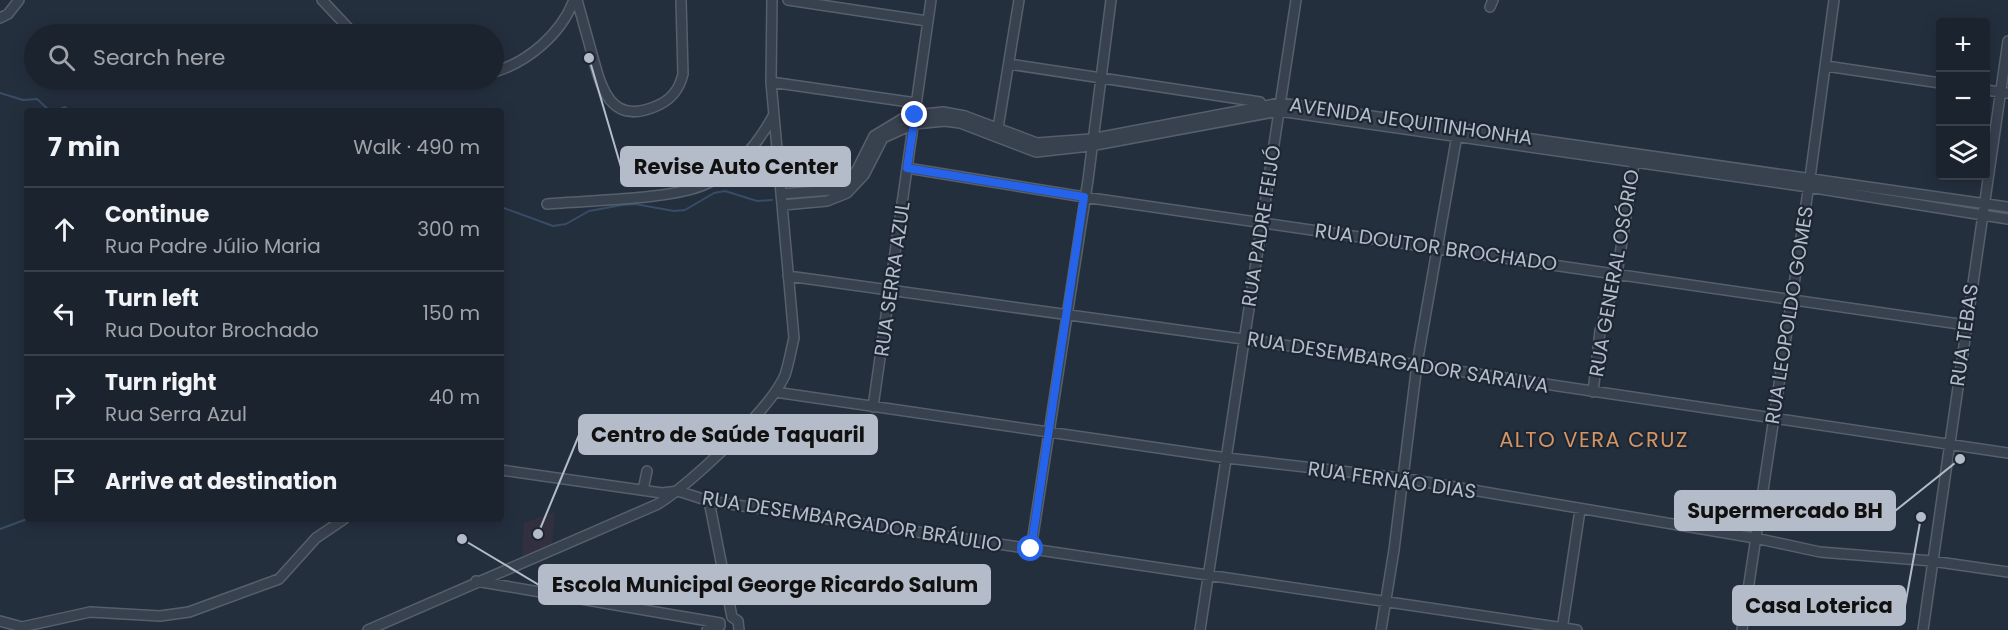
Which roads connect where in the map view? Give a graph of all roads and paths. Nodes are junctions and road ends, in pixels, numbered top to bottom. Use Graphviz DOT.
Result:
graph roads {
  1 [pos="19,0"];
  2 [pos="322,0"];
  3 [pos="575,0"];
  4 [pos="681,0"];
  5 [pos="772,0"];
  6 [pos="788,0"];
  7 [pos="931,0"];
  8 [pos="1019,0"];
  9 [pos="1111,0"];
  10 [pos="1296,0"];
  11 [pos="1834,0"];
  12 [pos="0,18"];
  13 [pos="927,21"];
  14 [pos="345,24"];
  15 [pos="2008,41"];
  16 [pos="1009,64"];
  17 [pos="1826,66"];
  18 [pos="504,68"];
  19 [pos="1100,79"];
  20 [pos="771,82"];
  21 [pos="1936,82"];
  22 [pos="2004,92"];
  23 [pos="1224,98"];
  24 [pos="916,103"];
  25 [pos="1277,106"];
  26 [pos="1228,114"];
  27 [pos="773,116"];
  28 [pos="914,120"];
  29 [pos="998,133"];
  30 [pos="1457,135"];
  31 [pos="1091,143"];
  32 [pos="1576,149"];
  33 [pos="1635,158"];
  34 [pos="907,168"];
  35 [pos="1809,183"];
  36 [pos="781,194"];
  37 [pos="1084,197"];
  38 [pos="1983,203"];
  39 [pos="547,204"];
  40 [pos="783,205"];
  41 [pos="2008,207"];
  42 [pos="1981,215"];
  43 [pos="2008,219"];
  44 [pos="1261,221"];
  45 [pos="1439,247"];
  46 [pos="1617,274"];
  47 [pos="788,276"];
  48 [pos="891,291"];
  49 [pos="1792,300"];
  50 [pos="1068,314"];
  51 [pos="1966,326"];
  52 [pos="1243,339"];
  53 [pos="1417,364"];
  54 [pos="775,392"];
  55 [pos="1593,392"];
  56 [pos="873,407"];
  57 [pos="1774,418"];
  58 [pos="1050,434"];
  59 [pos="1948,444"];
  60 [pos="2008,453"];
  61 [pos="1227,458"];
  62 [pos="504,470"];
  63 [pos="647,471"];
  64 [pos="1402,478"];
  65 [pos="643,489"];
  66 [pos="678,491"];
  67 [pos="709,501"];
  68 [pos="1580,510"];
  69 [pos="340,522"];
  70 [pos="1755,538"];
  71 [pos="1031,549"];
  72 [pos="1932,561"];
  73 [pos="2008,572"];
  74 [pos="1207,575"];
  75 [pos="476,581"];
  76 [pos="1386,602"];
  77 [pos="732,617"];
  78 [pos="0,621"];
  79 [pos="720,627"];
  80 [pos="1562,629"];
  81 [pos="368,630"];
  82 [pos="707,630"];
  83 [pos="739,630"];
  84 [pos="1200,630"];
  85 [pos="1381,630"];
  86 [pos="1577,630"];
  87 [pos="1742,630"];
  88 [pos="1923,630"];
  1 -- 12 [label="street"];
  2 -- 14 [label="street"];
  3 -- 4 [label="street"];
  3 -- 18 [label="street"];
  5 -- 20 [label="street"];
  6 -- 13 [label="street"];
  7 -- 13 [label="street, RUA SERRA AZUL"];
  8 -- 16 [label="street"];
  9 -- 19 [label="street"];
  10 -- 25 [label="street, RUA PADRE FEIJÓ"];
  11 -- 17 [label="street, RUA LEOPOLDO GOMES"];
  13 -- 24 [label="street, RUA SERRA AZUL"];
  15 -- 22 [label="street, RUA TEBAS"];
  16 -- 19 [label="street"];
  16 -- 29 [label="street"];
  17 -- 21 [label="street"];
  17 -- 35 [label="street, RUA LEOPOLDO GOMES"];
  19 -- 23 [label="street"];
  19 -- 31 [label="street"];
  20 -- 24 [label="street"];
  20 -- 27 [label="street"];
  22 -- 38 [label="street, RUA TEBAS"];
  23 -- 25 [label="street"];
  23 -- 26 [label="street"];
  24 -- 28 [label="street, RUA SERRA AZUL"];
  25 -- 26 [label="street, AVENIDA JEQUITINHONHA"];
  25 -- 30 [label="street, AVENIDA JEQUITINHONHA"];
  25 -- 32 [label="street, AVENIDA JEQUITINHONHA"];
  25 -- 44 [label="street, RUA PADRE FEIJÓ"];
  26 -- 31 [label="street, AVENIDA JEQUITINHONHA"];
  27 -- 36 [label="street"];
  27 -- 39 [label="street"];
  28 -- 29 [label="street, AVENIDA JEQUITINHONHA"];
  28 -- 34 [label="street, RUA SERRA AZUL"];
  28 -- 36 [label="street, AVENIDA JEQUITINHONHA"];
  28 -- 40 [label="street, AVENIDA JEQUITINHONHA"];
  29 -- 31 [label="street, AVENIDA JEQUITINHONHA"];
  30 -- 32 [label="street, AVENIDA JEQUITINHONHA"];
  30 -- 45 [label="street"];
  31 -- 37 [label="street"];
  32 -- 33 [label="street, AVENIDA JEQUITINHONHA"];
  33 -- 35 [label="street, AVENIDA JEQUITINHONHA"];
  33 -- 46 [label="street, RUA GENERAL OSÓRIO"];
  34 -- 37 [label="street, RUA DOUTOR BROCHADO"];
  34 -- 48 [label="street, RUA SERRA AZUL"];
  35 -- 38 [label="street, AVENIDA JEQUITINHONHA"];
  35 -- 42 [label="street, AVENIDA JEQUITINHONHA"];
  35 -- 49 [label="street, RUA LEOPOLDO GOMES"];
  36 -- 40 [label="street"];
  37 -- 44 [label="street, RUA DOUTOR BROCHADO"];
  37 -- 50 [label="street"];
  38 -- 41 [label="street, AVENIDA JEQUITINHONHA"];
  38 -- 42 [label="street, RUA TEBAS"];
  40 -- 47 [label="street"];
  42 -- 43 [label="street, AVENIDA JEQUITINHONHA"];
  42 -- 51 [label="street, RUA TEBAS"];
  44 -- 45 [label="street, RUA DOUTOR BROCHADO"];
  44 -- 52 [label="street, RUA PADRE FEIJÓ"];
  45 -- 46 [label="street, RUA DOUTOR BROCHADO"];
  45 -- 53 [label="street"];
  46 -- 49 [label="street, RUA DOUTOR BROCHADO"];
  46 -- 55 [label="street, RUA GENERAL OSÓRIO"];
  47 -- 48 [label="street, RUA DESEMBARGADOR SARAIVA"];
  47 -- 54 [label="street"];
  48 -- 50 [label="street, RUA DESEMBARGADOR SARAIVA"];
  48 -- 56 [label="street, RUA SERRA AZUL"];
  49 -- 51 [label="street, RUA DOUTOR BROCHADO"];
  49 -- 57 [label="street, RUA LEOPOLDO GOMES"];
  50 -- 52 [label="street, RUA DESEMBARGADOR SARAIVA"];
  50 -- 58 [label="street"];
  51 -- 59 [label="street, RUA TEBAS"];
  52 -- 53 [label="street, RUA DESEMBARGADOR SARAIVA"];
  52 -- 61 [label="street, RUA PADRE FEIJÓ"];
  53 -- 55 [label="street, RUA DESEMBARGADOR SARAIVA"];
  53 -- 64 [label="street"];
  54 -- 56 [label="street, RUA FERNÃO DIAS"];
  54 -- 66 [label="street"];
  55 -- 57 [label="street, RUA DESEMBARGADOR SARAIVA"];
  56 -- 58 [label="street, RUA FERNÃO DIAS"];
  57 -- 59 [label="street, RUA DESEMBARGADOR SARAIVA"];
  57 -- 70 [label="street, RUA LEOPOLDO GOMES"];
  58 -- 61 [label="street, RUA FERNÃO DIAS"];
  58 -- 71 [label="street"];
  59 -- 60 [label="street, RUA DESEMBARGADOR SARAIVA"];
  59 -- 72 [label="street, RUA TEBAS"];
  61 -- 64 [label="street, RUA FERNÃO DIAS"];
  61 -- 74 [label="street, RUA PADRE FEIJÓ"];
  62 -- 65 [label="street"];
  63 -- 65 [label="street"];
  64 -- 68 [label="street, RUA FERNÃO DIAS"];
  64 -- 76 [label="street"];
  65 -- 66 [label="street"];
  66 -- 67 [label="street, RUA DESEMBARGADOR BRÁULIO"];
  66 -- 75 [label="street, RUA DESEMBARGADOR BRÁULIO"];
  67 -- 71 [label="street, RUA DESEMBARGADOR BRÁULIO"];
  67 -- 77 [label="street"];
  68 -- 70 [label="street, RUA FERNÃO DIAS"];
  68 -- 80 [label="street"];
  69 -- 78 [label="street"];
  70 -- 72 [label="street, RUA FERNÃO DIAS"];
  70 -- 87 [label="street, RUA LEOPOLDO GOMES"];
  71 -- 74 [label="street, RUA DESEMBARGADOR BRÁULIO"];
  72 -- 73 [label="street, RUA FERNÃO DIAS"];
  72 -- 88 [label="street, RUA TEBAS"];
  74 -- 76 [label="street, RUA DESEMBARGADOR BRÁULIO"];
  74 -- 84 [label="street, RUA PADRE FEIJÓ"];
  75 -- 79 [label="street"];
  75 -- 81 [label="street, RUA DESEMBARGADOR BRÁULIO"];
  76 -- 80 [label="street, RUA DESEMBARGADOR BRÁULIO"];
  76 -- 85 [label="street"];
  77 -- 79 [label="street"];
  77 -- 83 [label="street"];
  79 -- 82 [label="street"];
  80 -- 86 [label="street, RUA DESEMBARGADOR BRÁULIO"];
}
